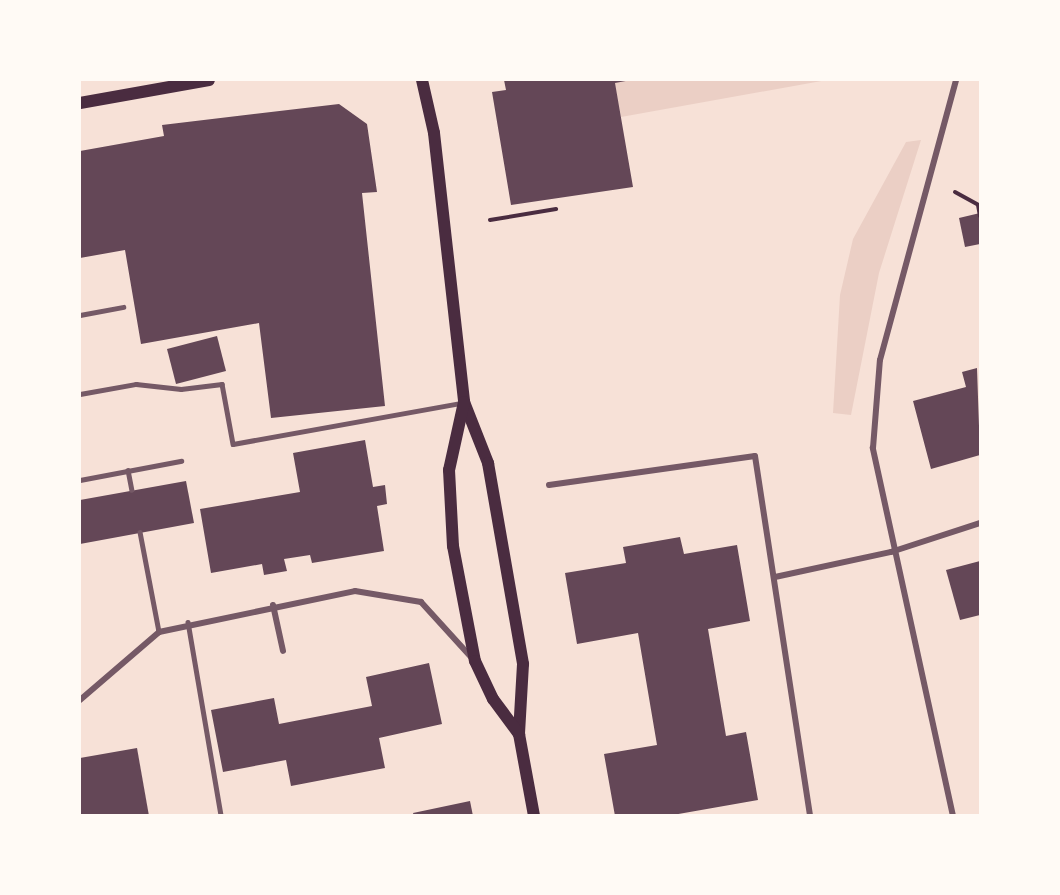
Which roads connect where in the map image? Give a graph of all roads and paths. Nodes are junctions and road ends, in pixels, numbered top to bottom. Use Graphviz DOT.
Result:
graph roads {
  1 [pos="209,80"];
  2 [pos="422,80"];
  3 [pos="956,80"];
  4 [pos="80,103"];
  5 [pos="930,179"];
  6 [pos="556,209"];
  7 [pos="981,216"];
  8 [pos="490,220"];
  9 [pos="123,307"];
  10 [pos="80,315"];
  11 [pos="80,394"];
  12 [pos="464,402"];
  13 [pos="181,460"];
  14 [pos="128,470"];
  15 [pos="80,480"];
  16 [pos="549,485"];
  17 [pos="132,490"];
  18 [pos="981,523"];
  19 [pos="140,532"];
  20 [pos="891,552"];
  21 [pos="774,577"];
  22 [pos="273,605"];
  23 [pos="188,622"];
  24 [pos="159,632"];
  25 [pos="283,651"];
  26 [pos="475,661"];
  27 [pos="80,700"];
  28 [pos="519,734"];
  29 [pos="221,816"];
  30 [pos="534,816"];
  31 [pos="810,816"];
  32 [pos="953,816"];
  1 -- 4 [label="main road"];
  2 -- 12 [label="main road"];
  3 -- 5 [label="street"];
  5 -- 7 [label="path"];
  5 -- 20 [label="street"];
  6 -- 8 [label="path"];
  9 -- 10 [label="lane"];
  11 -- 12 [label="lane"];
  12 -- 26 [label="main road"];
  12 -- 28 [label="main road"];
  13 -- 14 [label="lane"];
  14 -- 15 [label="lane"];
  14 -- 17 [label="lane"];
  16 -- 21 [label="street"];
  18 -- 20 [label="street"];
  19 -- 24 [label="lane"];
  20 -- 21 [label="street"];
  20 -- 32 [label="street"];
  21 -- 31 [label="street"];
  22 -- 23 [label="street"];
  22 -- 25 [label="street"];
  22 -- 26 [label="street"];
  23 -- 24 [label="street"];
  23 -- 29 [label="lane"];
  24 -- 27 [label="street"];
  26 -- 28 [label="main road"];
  28 -- 30 [label="main road"];
}
